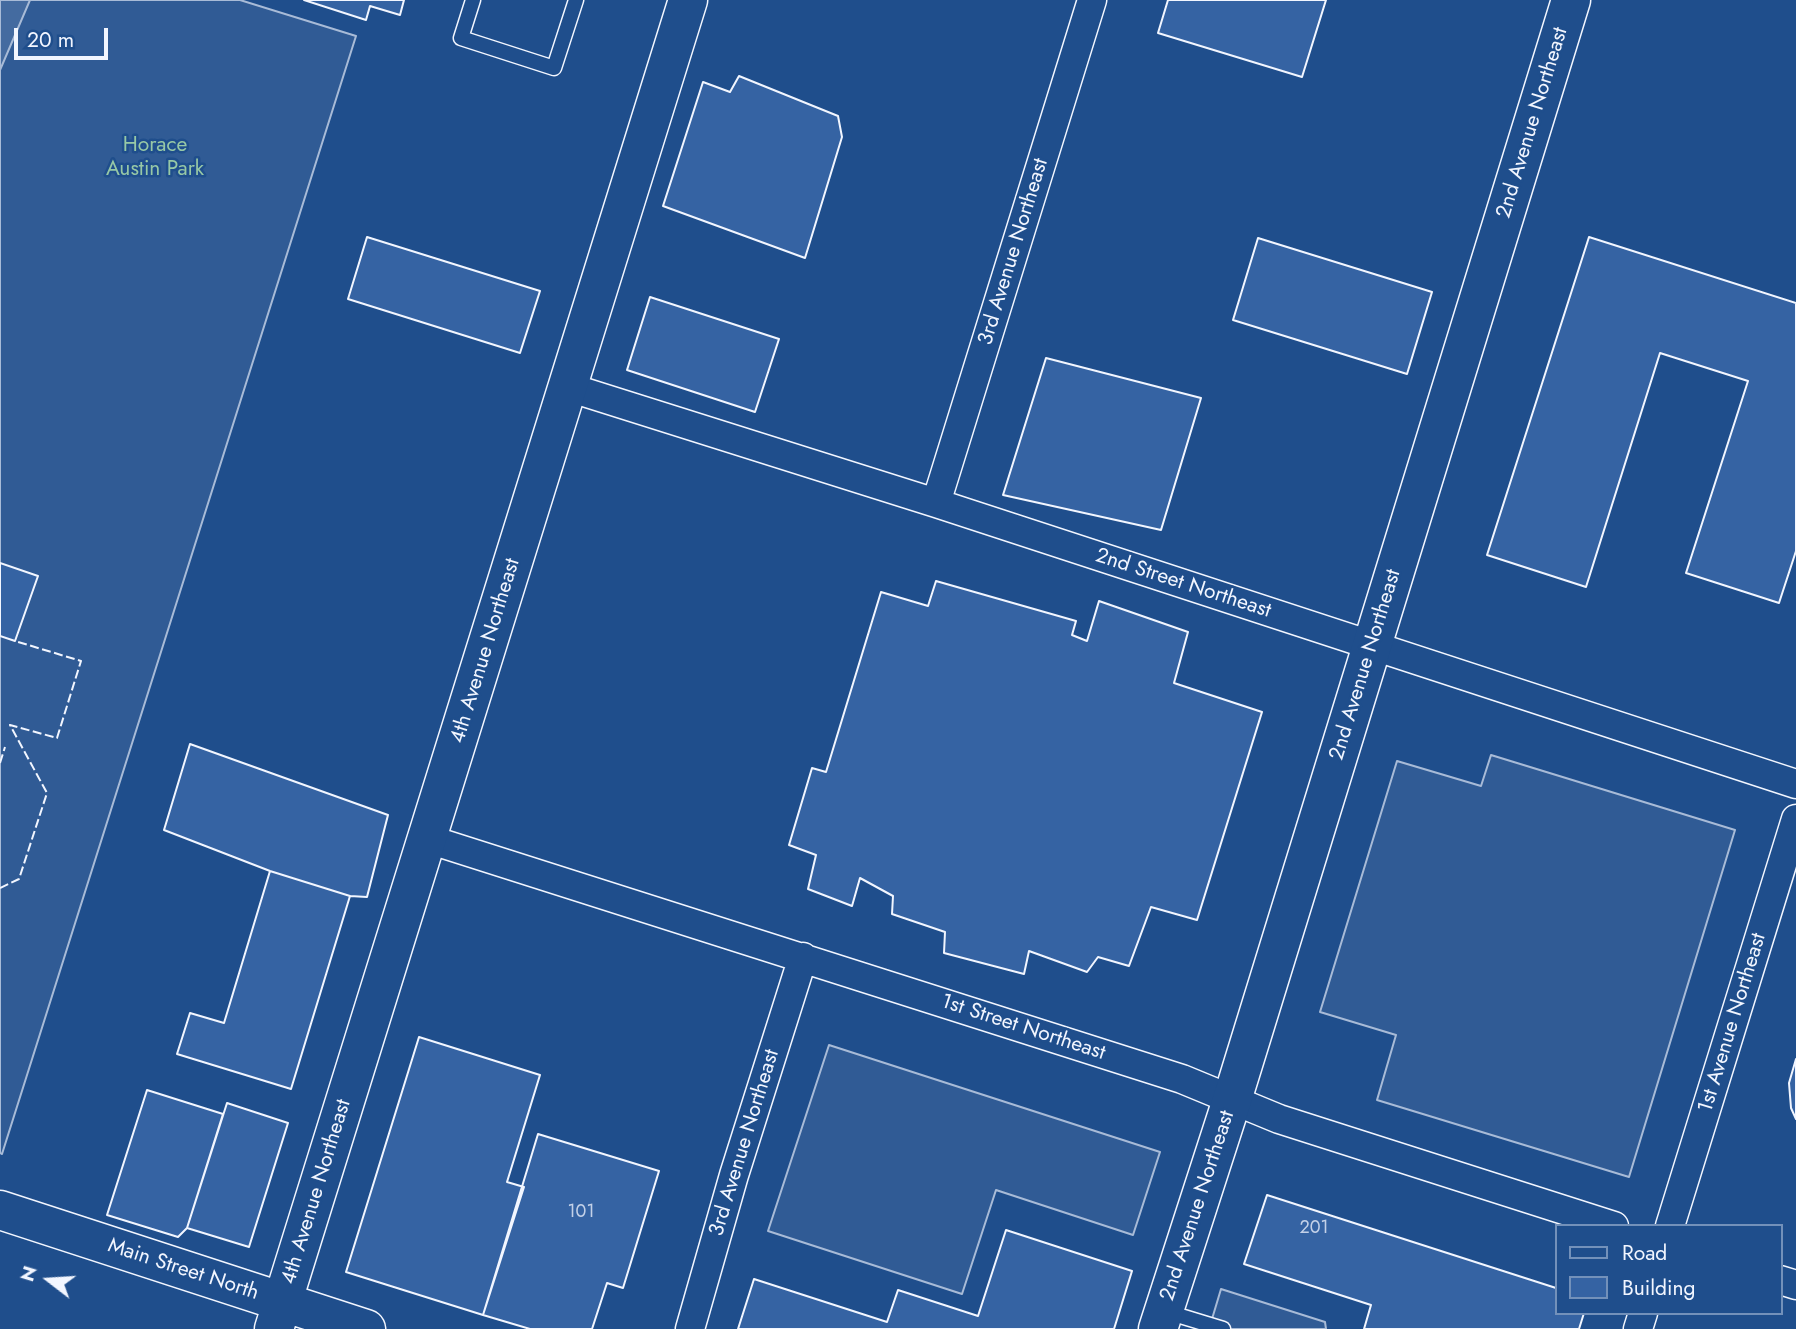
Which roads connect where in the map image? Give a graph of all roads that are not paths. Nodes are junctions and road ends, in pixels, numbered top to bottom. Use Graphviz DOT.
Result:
graph roads {
  1 [pos="473,0"];
  2 [pos="576,0"];
  3 [pos="688,0"];
  4 [pos="1092,0"];
  5 [pos="1571,0"];
  6 [pos="568,387"];
  7 [pos="936,503"];
  8 [pos="1372,647"];
  9 [pos="1796,784"];
  10 [pos="1796,819"];
  11 [pos="428,839"];
  12 [pos="803,957"];
  13 [pos="1232,1100"];
  14 [pos="5,1222"];
  15 [pos="1608,1224"];
  16 [pos="1671,1224"];
  17 [pos="278,1316"];
  18 [pos="1161,1320"];
  19 [pos="366,1329"];
  20 [pos="690,1329"];
  21 [pos="1223,1329"];
  1 -- 2 [label="lane"];
  3 -- 6 [label="street, 4th Avenue Northeast"];
  4 -- 7 [label="street, 3rd Avenue Northeast"];
  5 -- 8 [label="street, 2nd Avenue Northeast"];
  6 -- 7 [label="street, 2nd Street Northeast"];
  6 -- 11 [label="street, 4th Avenue Northeast"];
  7 -- 8 [label="street, 2nd Street Northeast"];
  8 -- 9 [label="street, 2nd Street Northeast"];
  8 -- 13 [label="street, 2nd Avenue Northeast"];
  10 -- 16 [label="street, 1st Avenue Northeast"];
  11 -- 12 [label="street, 1st Street Northeast"];
  11 -- 17 [label="street, 4th Avenue Northeast"];
  12 -- 13 [label="street, 1st Street Northeast"];
  12 -- 20 [label="street, 3rd Avenue Northeast"];
  13 -- 15 [label="street, 1st Street Northeast"];
  13 -- 18 [label="street, 2nd Avenue Northeast"];
  14 -- 17 [label="street, Main Street North"];
  17 -- 19 [label="street, Main Street North"];
  18 -- 21 [label="lane"];
}
